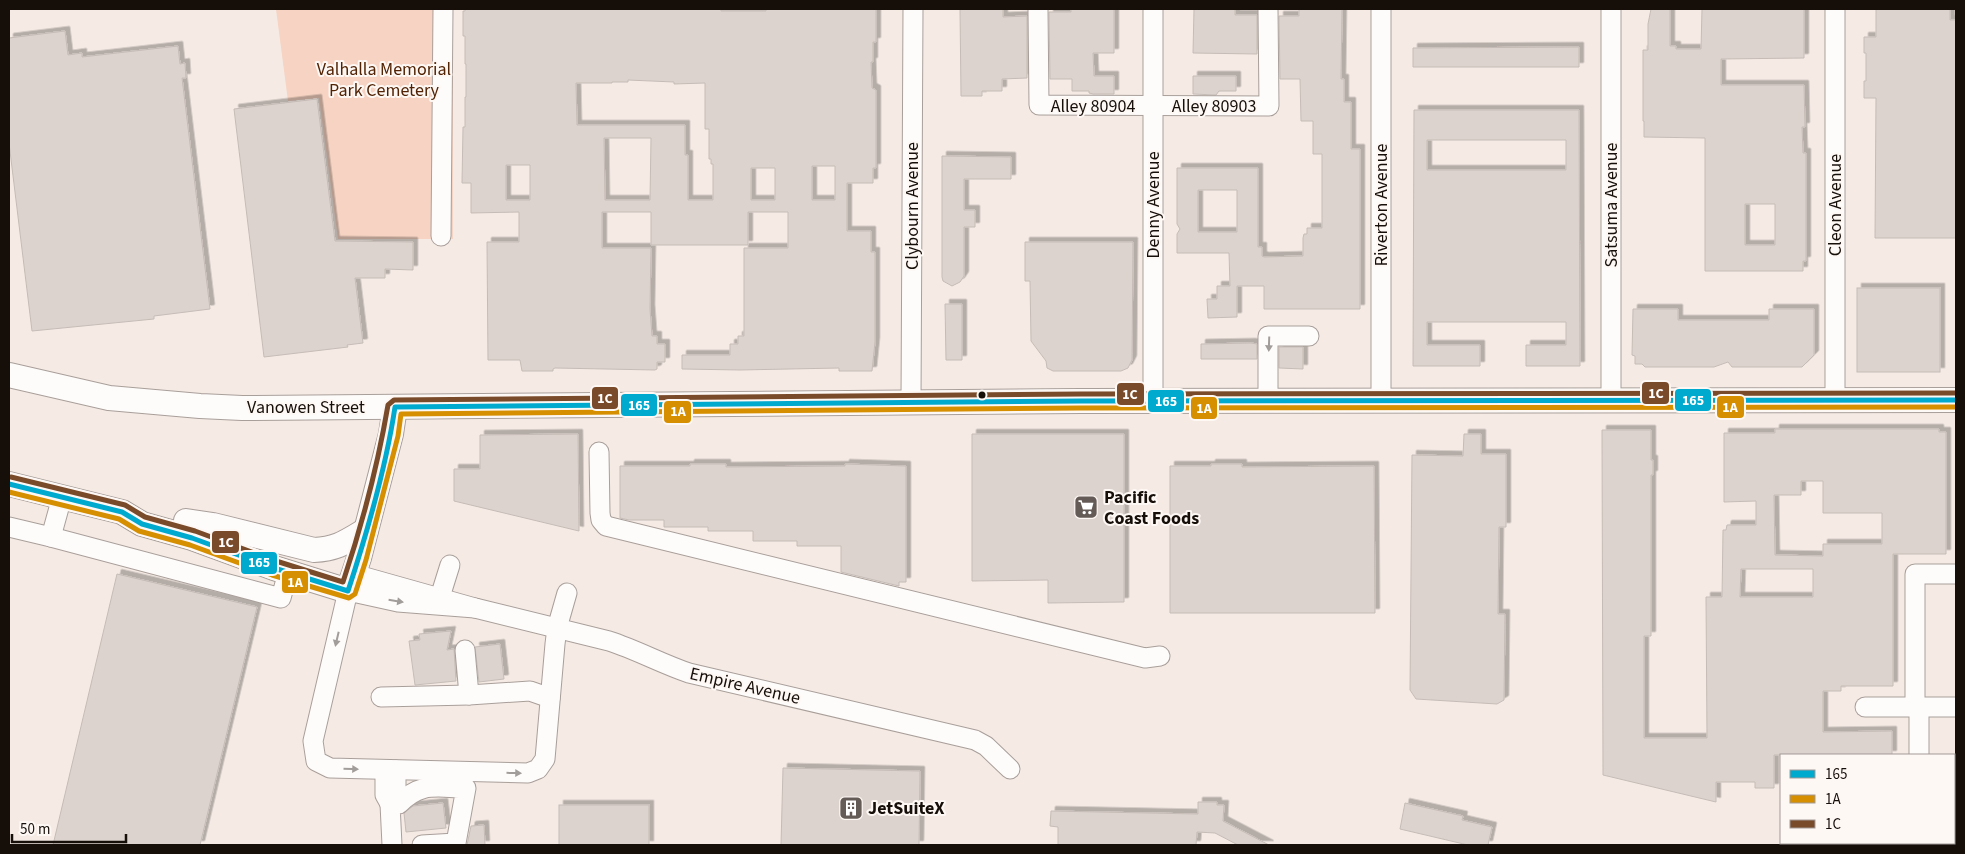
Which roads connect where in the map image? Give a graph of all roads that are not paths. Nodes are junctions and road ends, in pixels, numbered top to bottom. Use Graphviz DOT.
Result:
graph roads {
  1 [pos="443,9"];
  2 [pos="913,9"];
  3 [pos="1038,9"];
  4 [pos="1153,9"];
  5 [pos="1268,9"];
  6 [pos="1381,9"];
  7 [pos="1611,9"];
  8 [pos="1835,9"];
  9 [pos="1153,106"];
  10 [pos="441,236"];
  11 [pos="1309,336"];
  12 [pos="9,375"];
  13 [pos="1612,400"];
  14 [pos="1956,400"];
  15 [pos="1153,401"];
  16 [pos="1268,401"];
  17 [pos="1835,401"];
  18 [pos="911,402"];
  19 [pos="1382,402"];
  20 [pos="395,407"];
  21 [pos="599,452"];
  22 [pos="9,484"];
  23 [pos="62,497"];
  24 [pos="122,512"];
  25 [pos="186,521"];
  26 [pos="9,527"];
  27 [pos="366,530"];
  28 [pos="51,537"];
  29 [pos="450,565"];
  30 [pos="288,572"];
  31 [pos="1956,574"];
  32 [pos="351,582"];
  33 [pos="567,593"];
  34 [pos="440,597"];
  35 [pos="475,608"];
  36 [pos="557,628"];
  37 [pos="464,650"];
  38 [pos="1160,656"];
  39 [pos="469,695"];
  40 [pos="382,697"];
  41 [pos="547,697"];
  42 [pos="1865,707"];
  43 [pos="1917,707"];
  44 [pos="1956,707"];
  45 [pos="1919,754"];
  46 [pos="1010,769"];
  47 [pos="391,770"];
  48 [pos="390,804"];
  49 [pos="392,845"];
  50 [pos="422,845"];
  1 -- 10 [label="street"];
  2 -- 18 [label="street, Clybourn Avenue"];
  3 -- 9 [label="street, Alley 80904"];
  4 -- 9 [label="street, Denny Avenue"];
  5 -- 9 [label="street, Alley 80903"];
  6 -- 19 [label="street, Riverton Avenue"];
  7 -- 13 [label="street, Satsuma Avenue"];
  8 -- 17 [label="street, Cleon Avenue"];
  9 -- 15 [label="street, Denny Avenue"];
  11 -- 16 [label="street, one-way"];
  12 -- 20 [label="main road, Vanowen Street"];
  13 -- 17 [label="main road, Vanowen Street"];
  13 -- 19 [label="main road, Vanowen Street"];
  14 -- 17 [label="main road, Vanowen Street"];
  15 -- 16 [label="main road, Vanowen Street"];
  15 -- 18 [label="main road, Vanowen Street"];
  16 -- 19 [label="main road, Vanowen Street"];
  18 -- 20 [label="main road, Vanowen Street"];
  20 -- 27 [label="main road"];
  21 -- 38 [label="street"];
  22 -- 23 [label="main road, Empire Avenue"];
  23 -- 24 [label="main road, Empire Avenue"];
  23 -- 28 [label="street"];
  24 -- 25 [label="main road, Empire Avenue"];
  24 -- 30 [label="main road, Empire Avenue"];
  25 -- 27 [label="main road"];
  25 -- 32 [label="main road, Empire Avenue"];
  26 -- 28 [label="street"];
  27 -- 32 [label="main road"];
  28 -- 30 [label="street"];
  29 -- 34 [label="street"];
  30 -- 32 [label="main road, Empire Avenue"];
  31 -- 43 [label="street"];
  32 -- 34 [label="street, Empire Avenue"];
  32 -- 35 [label="street, Empire Avenue, one-way"];
  32 -- 47 [label="street, one-way"];
  33 -- 36 [label="street"];
  34 -- 35 [label="street, Empire Avenue"];
  35 -- 36 [label="street, Empire Avenue"];
  36 -- 41 [label="street"];
  36 -- 46 [label="street, Empire Avenue"];
  37 -- 39 [label="street"];
  39 -- 40 [label="street"];
  39 -- 41 [label="street"];
  47 -- 41 [label="street, one-way"];
  42 -- 43 [label="street"];
  43 -- 44 [label="street"];
  43 -- 45 [label="street"];
  47 -- 48 [label="street"];
  48 -- 49 [label="street"];
  48 -- 50 [label="street"];
}
